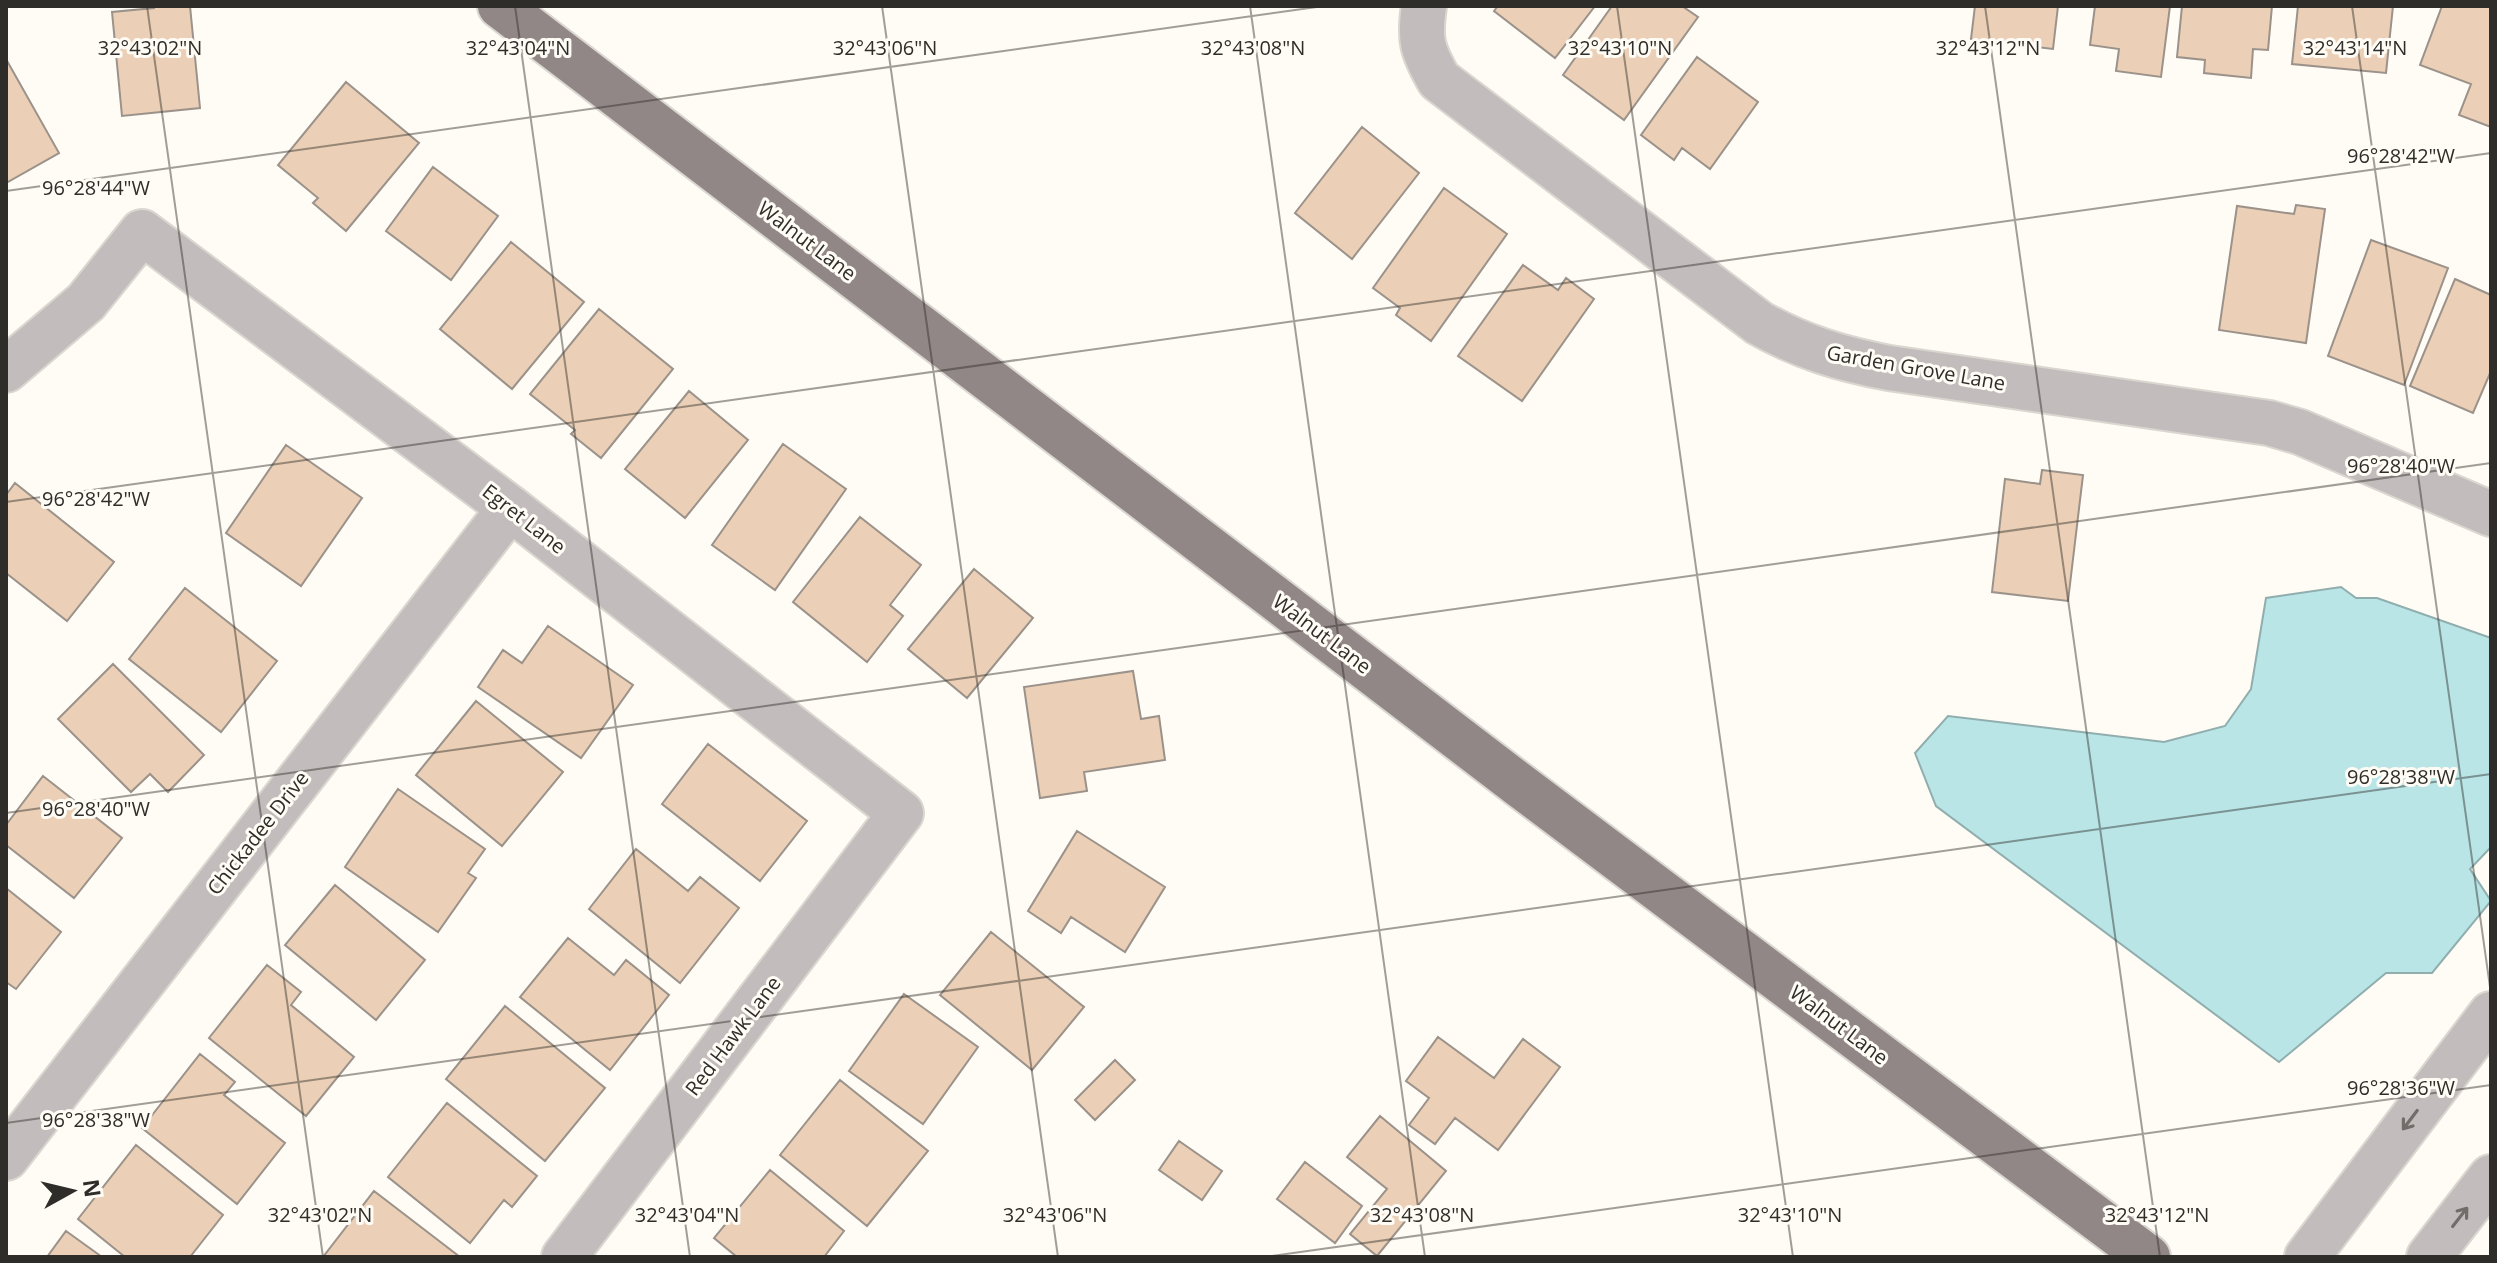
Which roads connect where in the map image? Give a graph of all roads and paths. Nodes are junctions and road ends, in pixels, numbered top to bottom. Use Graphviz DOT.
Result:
graph roads {
  1 [pos="500,6"];
  2 [pos="1424,6"];
  3 [pos="6,370"];
  4 [pos="510,508"];
  5 [pos="2491,514"];
  6 [pos="901,813"];
  7 [pos="2491,1014"];
  8 [pos="6,1158"];
  9 [pos="2491,1177"];
  10 [pos="564,1257"];
  11 [pos="2148,1257"];
  12 [pos="2307,1257"];
  13 [pos="2429,1257"];
  1 -- 11 [label="main road, Walnut Lane"];
  2 -- 5 [label="street, Garden Grove Lane"];
  3 -- 4 [label="street, Egret Lane"];
  4 -- 6 [label="street, Egret Lane"];
  4 -- 8 [label="street, Chickadee Drive"];
  6 -- 10 [label="street, Red Hawk Lane"];
  7 -- 12 [label="street, one-way"];
  13 -- 9 [label="street, one-way"];
}
